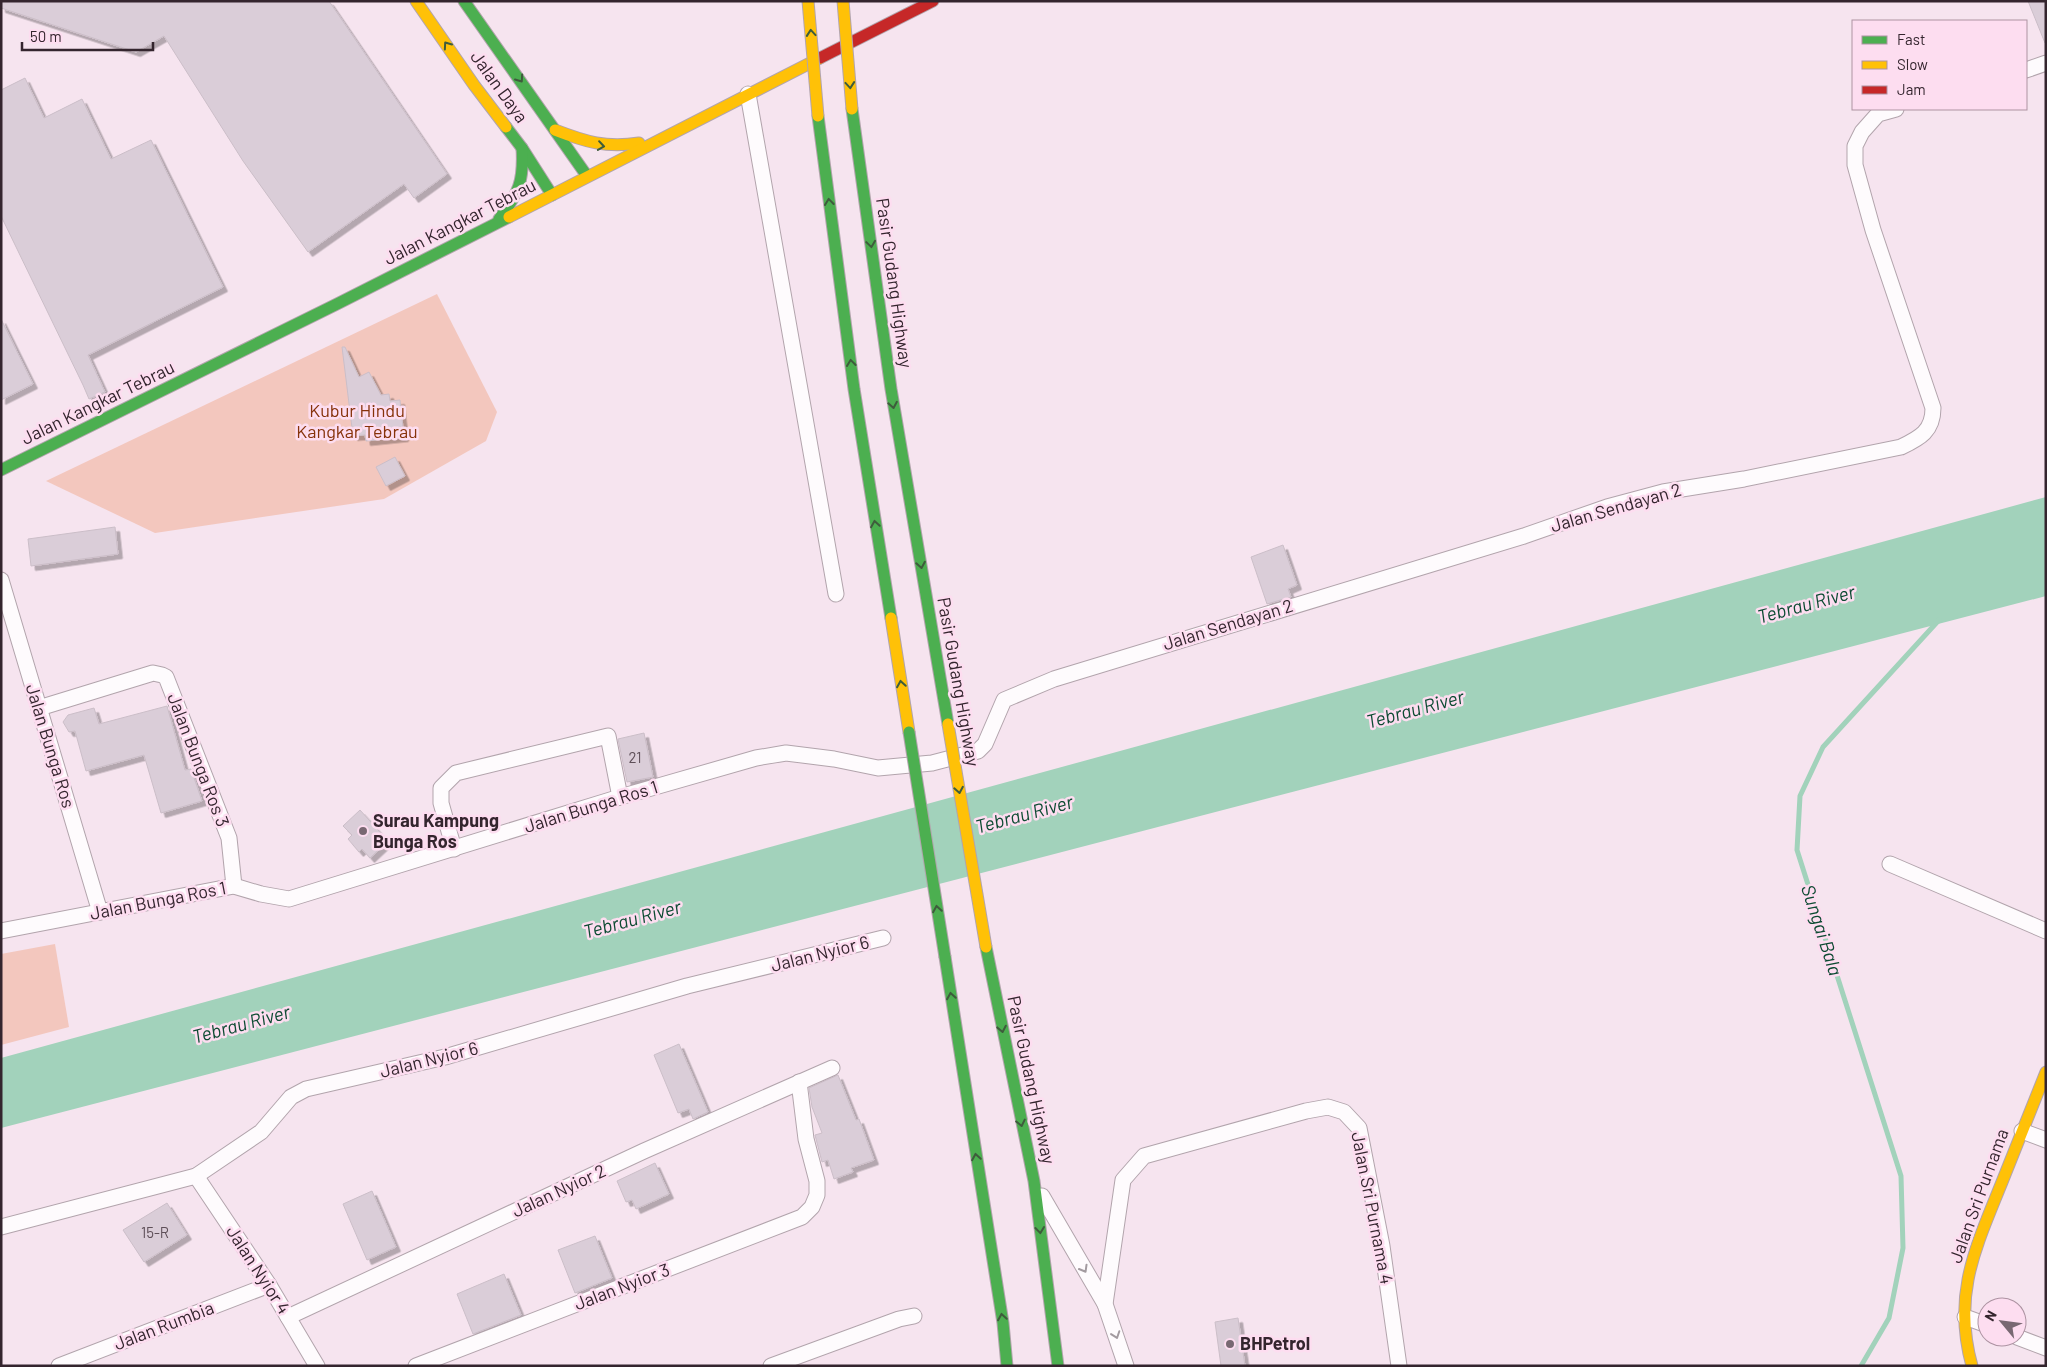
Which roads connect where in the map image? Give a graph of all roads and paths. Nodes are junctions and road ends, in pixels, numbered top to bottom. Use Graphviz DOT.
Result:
graph roads {
  1 [pos="416,1"];
  2 [pos="464,1"];
  3 [pos="808,1"];
  4 [pos="843,1"];
  5 [pos="933,1"];
  6 [pos="2046,63"];
  7 [pos="2027,70"];
  8 [pos="748,94"];
  9 [pos="1892,110"];
  10 [pos="555,130"];
  11 [pos="658,140"];
  12 [pos="522,148"];
  13 [pos="587,176"];
  14 [pos="552,195"];
  15 [pos="496,223"];
  16 [pos="1,470"];
  17 [pos="1,580"];
  18 [pos="836,594"];
  19 [pos="1008,698"];
  20 [pos="39,708"];
  21 [pos="620,797"];
  22 [pos="454,849"];
  23 [pos="1890,864"];
  24 [pos="234,886"];
  25 [pos="100,912"];
  26 [pos="2046,930"];
  27 [pos="1,931"];
  28 [pos="883,938"];
  29 [pos="832,1068"];
  30 [pos="2046,1072"];
  31 [pos="799,1082"];
  32 [pos="2022,1131"];
  33 [pos="2046,1140"];
  34 [pos="196,1176"];
  35 [pos="1034,1181"];
  36 [pos="1,1227"];
  37 [pos="270,1285"];
  38 [pos="1104,1304"];
  39 [pos="914,1316"];
  40 [pos="288,1317"];
  41 [pos="1965,1317"];
  42 [pos="1977,1322"];
  43 [pos="2027,1341"];
  44 [pos="2046,1348"];
  45 [pos="59,1366"];
  46 [pos="317,1366"];
  47 [pos="416,1366"];
  48 [pos="771,1366"];
  49 [pos="1008,1366"];
  50 [pos="1058,1366"];
  51 [pos="1126,1366"];
  52 [pos="1399,1366"];
  53 [pos="1972,1366"];
  12 -- 1 [label="main road, Jalan Daya, one-way"];
  2 -- 10 [label="main road, Jalan Daya, one-way"];
  49 -- 3 [label="main road, one-way, bridge"];
  4 -- 35 [label="main road, Pasir Gudang Highway, one-way, bridge"];
  5 -- 8 [label="main road, Jalan Kangkar Tebrau"];
  6 -- 7 [label="street"];
  8 -- 11 [label="main road, Jalan Kangkar Tebrau"];
  8 -- 18 [label="street"];
  9 -- 19 [label="street, Jalan Sendayan 2"];
  10 -- 11 [label="main road, one-way"];
  10 -- 13 [label="main road, Jalan Daya"];
  11 -- 13 [label="main road, Jalan Kangkar Tebrau"];
  12 -- 14 [label="main road, Jalan Daya"];
  12 -- 15 [label="main road"];
  13 -- 14 [label="main road, Jalan Kangkar Tebrau"];
  14 -- 15 [label="main road, Jalan Kangkar Tebrau"];
  15 -- 16 [label="main road, Jalan Kangkar Tebrau"];
  17 -- 20 [label="street, Jalan Bunga Ros"];
  19 -- 21 [label="street, Jalan Bunga Ros 1"];
  20 -- 24 [label="street, Jalan Bunga Ros 3"];
  20 -- 25 [label="street, Jalan Bunga Ros"];
  21 -- 22 [label="street, Jalan Bunga Ros 1"];
  21 -- 22 [label="street"];
  22 -- 24 [label="street, Jalan Bunga Ros 1"];
  23 -- 26 [label="street"];
  24 -- 25 [label="street, Jalan Bunga Ros 1"];
  25 -- 27 [label="street, Jalan Bunga Ros 1"];
  28 -- 34 [label="street, Jalan Nyior 6"];
  29 -- 31 [label="street, Jalan Nyior 2"];
  30 -- 32 [label="main road, Jalan Sri Purnama"];
  31 -- 40 [label="street, Jalan Nyior 2"];
  31 -- 47 [label="street, Jalan Nyior 3"];
  32 -- 33 [label="street"];
  32 -- 41 [label="main road, Jalan Sri Purnama"];
  34 -- 36 [label="street, Jalan Nyior 6"];
  34 -- 37 [label="street, Jalan Nyior 4"];
  35 -- 38 [label="street, one-way"];
  35 -- 50 [label="main road, Pasir Gudang Highway, one-way"];
  37 -- 40 [label="street, Jalan Nyior 4"];
  37 -- 45 [label="street, Jalan Rumbia"];
  38 -- 51 [label="street, one-way"];
  38 -- 52 [label="street, Jalan Sri Purnama 4"];
  39 -- 48 [label="street"];
  40 -- 46 [label="street, Jalan Nyior 4"];
  41 -- 42 [label="street"];
  41 -- 53 [label="main road, Jalan Sri Purnama"];
  43 -- 44 [label="street"];
}
